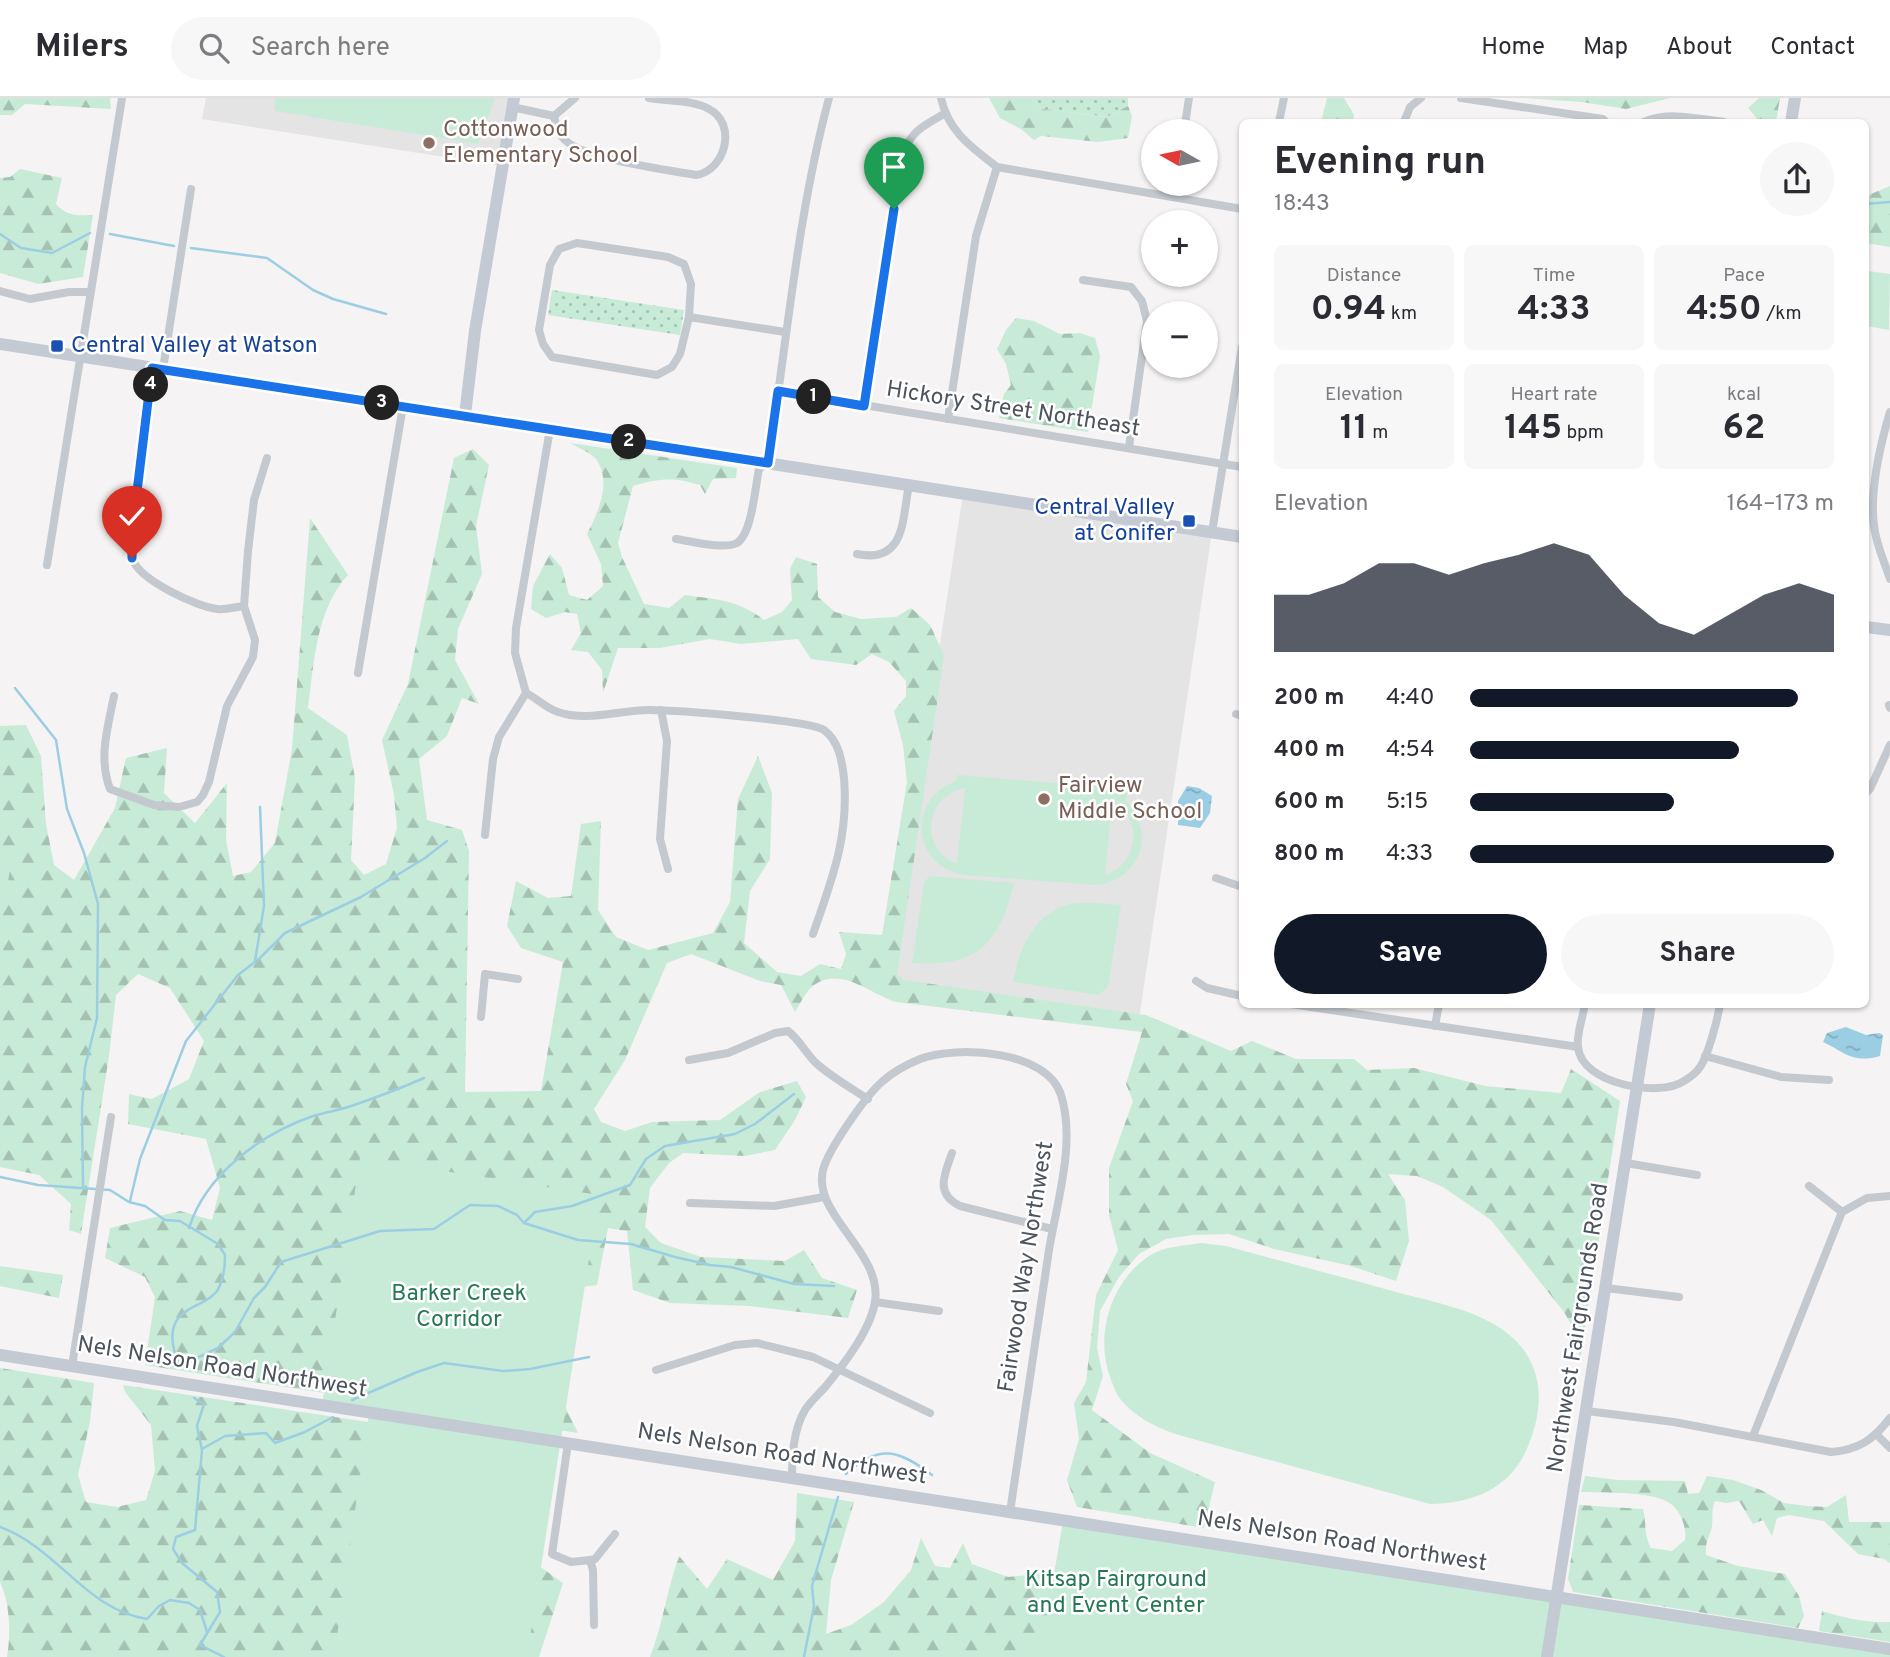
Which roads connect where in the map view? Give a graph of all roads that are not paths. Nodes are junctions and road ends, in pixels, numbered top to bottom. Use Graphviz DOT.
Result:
graph roads {
  1 [pos="122,98"];
  2 [pos="575,98"];
  3 [pos="649,98"];
  4 [pos="829,98"];
  5 [pos="941,98"];
  6 [pos="1189,98"];
  7 [pos="1284,98"];
  8 [pos="1421,98"];
  9 [pos="1461,98"];
  10 [pos="1796,98"];
  11 [pos="513,102"];
  12 [pos="944,114"];
  13 [pos="554,116"];
  14 [pos="1186,119"];
  15 [pos="1280,119"];
  16 [pos="1405,119"];
  17 [pos="1603,119"];
  18 [pos="1652,119"];
  19 [pos="1700,119"];
  20 [pos="1792,119"];
  21 [pos="997,167"];
  22 [pos="191,189"];
  23 [pos="1173,197"];
  24 [pos="1239,208"];
  25 [pos="1083,280"];
  26 [pos="0,291"];
  27 [pos="90,292"];
  28 [pos="689,317"];
  29 [pos="785,332"];
  30 [pos="0,346"];
  31 [pos="80,356"];
  32 [pos="1239,366"];
  33 [pos="158,368"];
  34 [pos="778,391"];
  35 [pos="403,406"];
  36 [pos="864,406"];
  37 [pos="1890,412"];
  38 [pos="465,415"];
  39 [pos="948,419"];
  40 [pos="550,429"];
  41 [pos="1129,447"];
  42 [pos="267,458"];
  43 [pos="768,463"];
  44 [pos="1224,463"];
  45 [pos="1239,466"];
  46 [pos="909,485"];
  47 [pos="1212,532"];
  48 [pos="1239,536"];
  49 [pos="676,539"];
  50 [pos="857,554"];
  51 [pos="47,565"];
  52 [pos="1889,575"];
  53 [pos="244,606"];
  54 [pos="1869,627"];
  55 [pos="1890,630"];
  56 [pos="358,673"];
  57 [pos="526,693"];
  58 [pos="114,696"];
  59 [pos="661,710"];
  60 [pos="1890,745"];
  61 [pos="1869,790"];
  62 [pos="485,835"];
  63 [pos="668,869"];
  64 [pos="1216,878"];
  65 [pos="1239,886"];
  66 [pos="813,934"];
  67 [pos="518,979"];
  68 [pos="1196,981"];
  69 [pos="1239,995"];
  70 [pos="1344,1008"];
  71 [pos="1438,1008"];
  72 [pos="1584,1008"];
  73 [pos="1649,1008"];
  74 [pos="1719,1008"];
  75 [pos="481,1017"];
  76 [pos="1435,1026"];
  77 [pos="1578,1047"];
  78 [pos="1705,1056"];
  79 [pos="689,1060"];
  80 [pos="1829,1080"];
  81 [pos="1637,1087"];
  82 [pos="868,1099"];
  83 [pos="111,1117"];
  84 [pos="952,1153"];
  85 [pos="1626,1163"];
  86 [pos="1697,1175"];
  87 [pos="1809,1186"];
  88 [pos="1890,1196"];
  89 [pos="824,1197"];
  90 [pos="690,1203"];
  91 [pos="1842,1212"];
  92 [pos="1052,1229"];
  93 [pos="1606,1288"];
  94 [pos="1679,1297"];
  95 [pos="875,1302"];
  96 [pos="939,1311"];
  97 [pos="0,1355"];
  98 [pos="72,1366"];
  99 [pos="656,1370"];
  100 [pos="839,1370"];
  101 [pos="1587,1411"];
  102 [pos="930,1413"];
  103 [pos="1890,1418"];
  104 [pos="1877,1435"];
  105 [pos="1753,1436"];
  106 [pos="568,1443"];
  107 [pos="1890,1448"];
  108 [pos="792,1479"];
  109 [pos="1010,1512"];
  110 [pos="615,1534"];
  111 [pos="592,1559"];
  112 [pos="1558,1596"];
  113 [pos="594,1625"];
  114 [pos="1890,1649"];
  115 [pos="1548,1657"];
  1 -- 27 [label="street"];
  2 -- 13 [label="street"];
  3 -- 13 [label="street"];
  4 -- 29 [label="street"];
  5 -- 12 [label="street"];
  6 -- 14 [label="street"];
  7 -- 15 [label="street"];
  8 -- 16 [label="street"];
  9 -- 17 [label="street"];
  10 -- 20 [label="street"];
  11 -- 13 [label="street"];
  11 -- 38 [label="street"];
  12 -- 21 [label="street"];
  12 -- 36 [label="street"];
  18 -- 19 [label="street"];
  21 -- 23 [label="street"];
  21 -- 39 [label="street"];
  22 -- 33 [label="street"];
  23 -- 24 [label="street"];
  25 -- 41 [label="street"];
  26 -- 27 [label="street"];
  27 -- 31 [label="street"];
  28 -- 28 [label="street"];
  28 -- 29 [label="street"];
  29 -- 34 [label="street"];
  30 -- 31 [label="street"];
  31 -- 33 [label="street"];
  31 -- 51 [label="street"];
  32 -- 44 [label="street"];
  33 -- 35 [label="street"];
  33 -- 53 [label="street"];
  34 -- 36 [label="street, Hickory Street Northeast"];
  34 -- 43 [label="street"];
  35 -- 38 [label="street"];
  35 -- 56 [label="street"];
  36 -- 39 [label="street, Hickory Street Northeast"];
  37 -- 52 [label="street"];
  38 -- 40 [label="street"];
  39 -- 41 [label="street, Hickory Street Northeast"];
  40 -- 43 [label="street"];
  40 -- 57 [label="street"];
  41 -- 44 [label="street, Hickory Street Northeast"];
  42 -- 53 [label="street"];
  43 -- 46 [label="street"];
  43 -- 49 [label="street"];
  44 -- 45 [label="street, Hickory Street Northeast"];
  44 -- 47 [label="street"];
  46 -- 47 [label="street"];
  46 -- 50 [label="street"];
  47 -- 48 [label="street"];
  53 -- 58 [label="street"];
  54 -- 55 [label="street"];
  57 -- 59 [label="street"];
  57 -- 62 [label="street"];
  59 -- 63 [label="street"];
  59 -- 66 [label="street"];
  60 -- 61 [label="street"];
  64 -- 65 [label="street"];
  67 -- 75 [label="street"];
  68 -- 69 [label="street"];
  70 -- 76 [label="street"];
  71 -- 76 [label="street"];
  72 -- 77 [label="street"];
  73 -- 81 [label="street, Northwest Fairgrounds Road"];
  74 -- 78 [label="street"];
  76 -- 77 [label="street"];
  77 -- 81 [label="street"];
  78 -- 80 [label="street"];
  78 -- 81 [label="street"];
  79 -- 82 [label="street"];
  81 -- 85 [label="street, Northwest Fairgrounds Road"];
  82 -- 89 [label="street, Fairwood Way Northwest"];
  82 -- 92 [label="street, Fairwood Way Northwest"];
  83 -- 98 [label="street"];
  84 -- 92 [label="street"];
  85 -- 86 [label="street"];
  85 -- 93 [label="street, Northwest Fairgrounds Road"];
  87 -- 91 [label="street"];
  88 -- 91 [label="street"];
  89 -- 90 [label="street"];
  89 -- 95 [label="street"];
  91 -- 105 [label="street"];
  92 -- 109 [label="street, Fairwood Way Northwest"];
  93 -- 94 [label="street"];
  93 -- 101 [label="street, Northwest Fairgrounds Road"];
  95 -- 96 [label="street"];
  95 -- 100 [label="street"];
  97 -- 98 [label="street, Nels Nelson Road Northwest"];
  98 -- 106 [label="street, Nels Nelson Road Northwest"];
  99 -- 100 [label="street"];
  100 -- 102 [label="street"];
  100 -- 108 [label="street"];
  101 -- 105 [label="street"];
  101 -- 112 [label="street, Northwest Fairgrounds Road"];
  103 -- 104 [label="street"];
  104 -- 105 [label="street"];
  104 -- 107 [label="street"];
  106 -- 108 [label="street, Nels Nelson Road Northwest"];
  106 -- 111 [label="street"];
  108 -- 109 [label="street, Nels Nelson Road Northwest"];
  109 -- 112 [label="street, Nels Nelson Road Northwest"];
  110 -- 111 [label="street"];
  111 -- 113 [label="street"];
  112 -- 114 [label="street, Nels Nelson Road Northwest"];
  112 -- 115 [label="street, Northwest Fairgrounds Road"];
}
